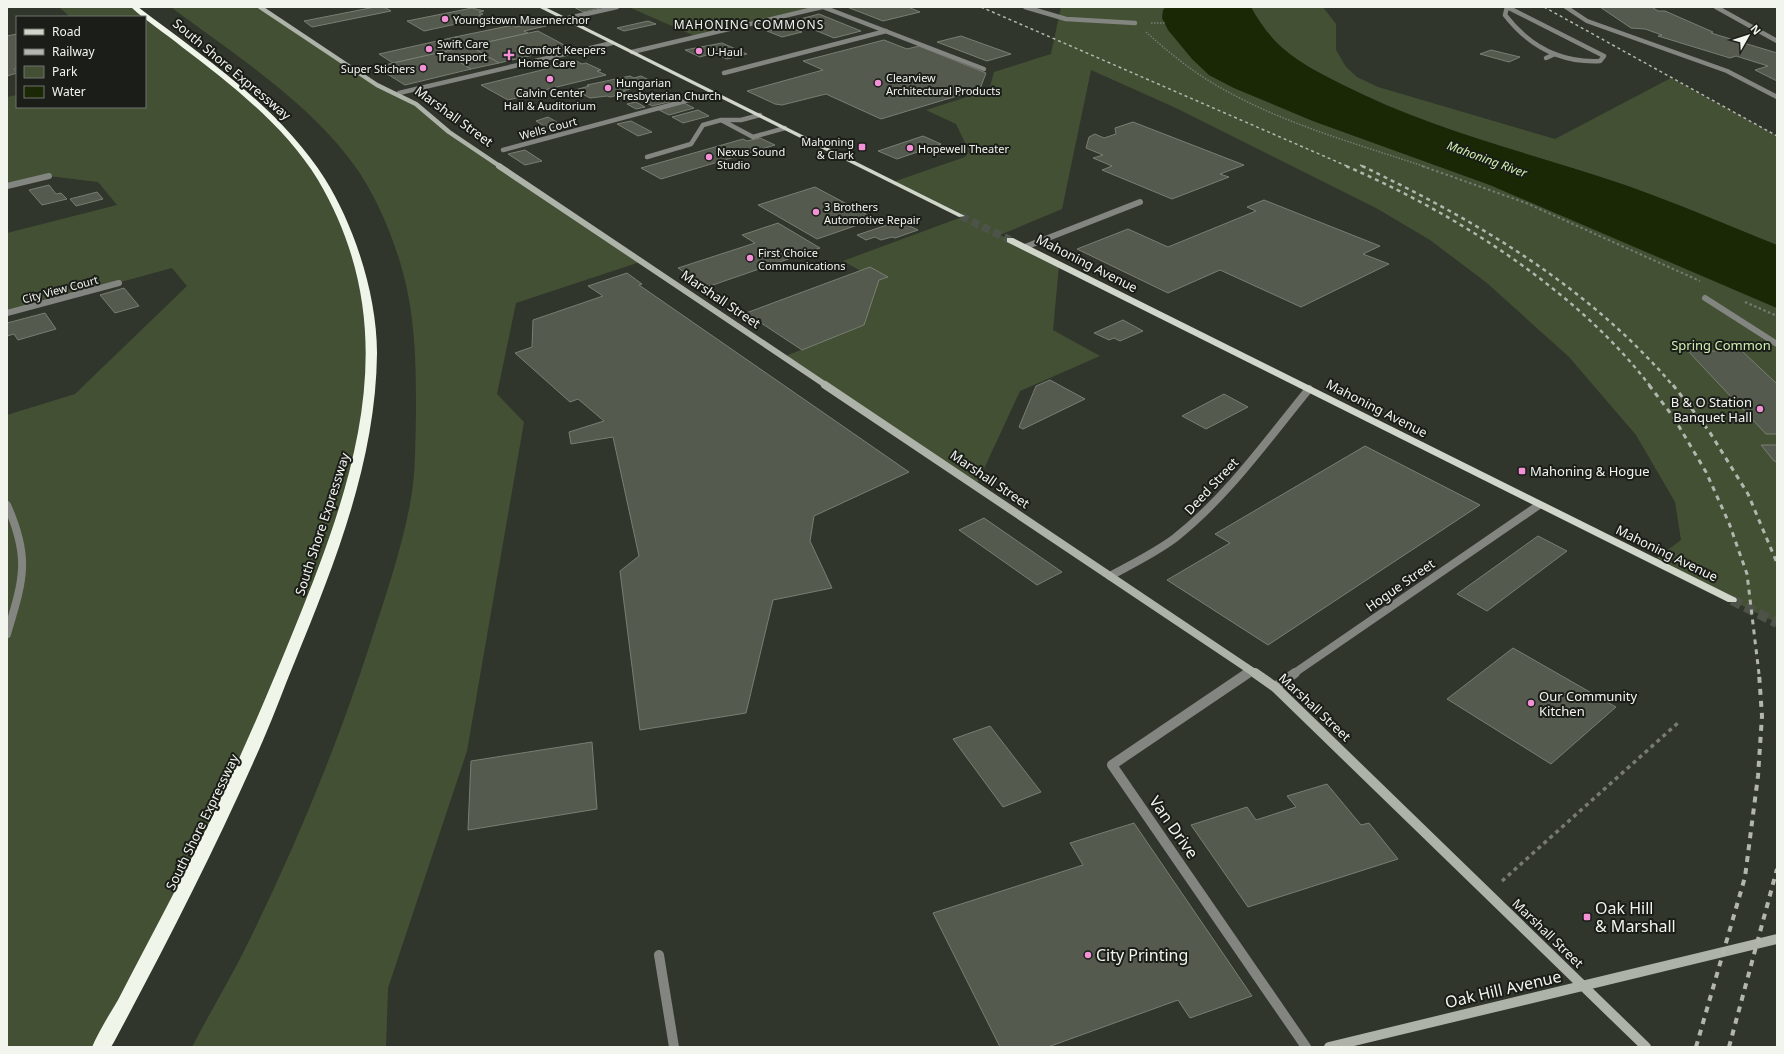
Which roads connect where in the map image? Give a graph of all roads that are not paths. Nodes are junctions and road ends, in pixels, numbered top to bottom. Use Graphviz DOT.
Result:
graph roads {
  1 [pos="134,7"];
  2 [pos="260,7"];
  3 [pos="541,7"];
  4 [pos="617,7"];
  5 [pos="822,7"];
  6 [pos="1025,7"];
  7 [pos="1506,7"];
  8 [pos="1566,7"];
  9 [pos="1716,7"];
  10 [pos="145,16"];
  11 [pos="146,17"];
  12 [pos="564,19"];
  13 [pos="1135,23"];
  14 [pos="886,31"];
  15 [pos="1777,41"];
  16 [pos="612,42"];
  17 [pos="632,52"];
  18 [pos="1555,54"];
  19 [pos="1546,58"];
  20 [pos="984,69"];
  21 [pos="724,73"];
  22 [pos="399,93"];
  23 [pos="715,93"];
  24 [pos="1777,97"];
  25 [pos="760,115"];
  26 [pos="721,120"];
  27 [pos="785,128"];
  28 [pos="503,150"];
  29 [pos="647,157"];
  30 [pos="49,176"];
  31 [pos="7,186"];
  32 [pos="1140,202"];
  33 [pos="961,216"];
  34 [pos="1010,240"];
  35 [pos="1024,247"];
  36 [pos="119,283"];
  37 [pos="1705,298"];
  38 [pos="7,314"];
  39 [pos="1777,344"];
  40 [pos="1309,389"];
  41 [pos="7,505"];
  42 [pos="1539,505"];
  43 [pos="1110,576"];
  44 [pos="1732,600"];
  45 [pos="7,634"];
  46 [pos="1252,670"];
  47 [pos="1275,687"];
  48 [pos="1777,940"];
  49 [pos="659,955"];
  50 [pos="1583,987"];
  51 [pos="101,1047"];
  52 [pos="674,1047"];
  53 [pos="1306,1047"];
  54 [pos="1329,1047"];
  55 [pos="1646,1047"];
  1 -- 10 [label="highway, South Shore Expressway"];
  2 -- 22 [label="street, Marshall Street"];
  3 -- 12 [label="main road"];
  4 -- 12 [label="street"];
  5 -- 14 [label="street"];
  5 -- 17 [label="street"];
  6 -- 13 [label="street"];
  7 -- 18 [label="street"];
  7 -- 18 [label="street"];
  8 -- 24 [label="street"];
  9 -- 15 [label="street"];
  11 -- 51 [label="highway, South Shore Expressway"];
  12 -- 16 [label="main road"];
  14 -- 20 [label="street"];
  14 -- 21 [label="street"];
  16 -- 17 [label="main road"];
  16 -- 22 [label="street"];
  17 -- 23 [label="main road"];
  18 -- 19 [label="street"];
  22 -- 43 [label="street, Marshall Street"];
  23 -- 25 [label="main road"];
  23 -- 28 [label="street, Wells Court"];
  25 -- 26 [label="street"];
  25 -- 27 [label="main road"];
  26 -- 27 [label="street"];
  26 -- 29 [label="street"];
  27 -- 33 [label="main road"];
  30 -- 31 [label="street"];
  32 -- 35 [label="street"];
  34 -- 35 [label="main road, Mahoning Avenue"];
  35 -- 40 [label="main road, Mahoning Avenue"];
  36 -- 38 [label="street, City View Court"];
  37 -- 39 [label="street"];
  40 -- 42 [label="main road, Mahoning Avenue"];
  40 -- 43 [label="street, Deed Street"];
  41 -- 45 [label="street"];
  42 -- 44 [label="main road, Mahoning Avenue"];
  42 -- 47 [label="street, Hogue Street"];
  43 -- 46 [label="street, Marshall Street"];
  46 -- 47 [label="street, Marshall Street"];
  46 -- 53 [label="street, Van Drive"];
  47 -- 50 [label="street, Marshall Street"];
  48 -- 50 [label="street, Oak Hill Avenue"];
  49 -- 52 [label="street"];
  50 -- 54 [label="street, Oak Hill Avenue"];
  50 -- 55 [label="street, Marshall Street"];
}
